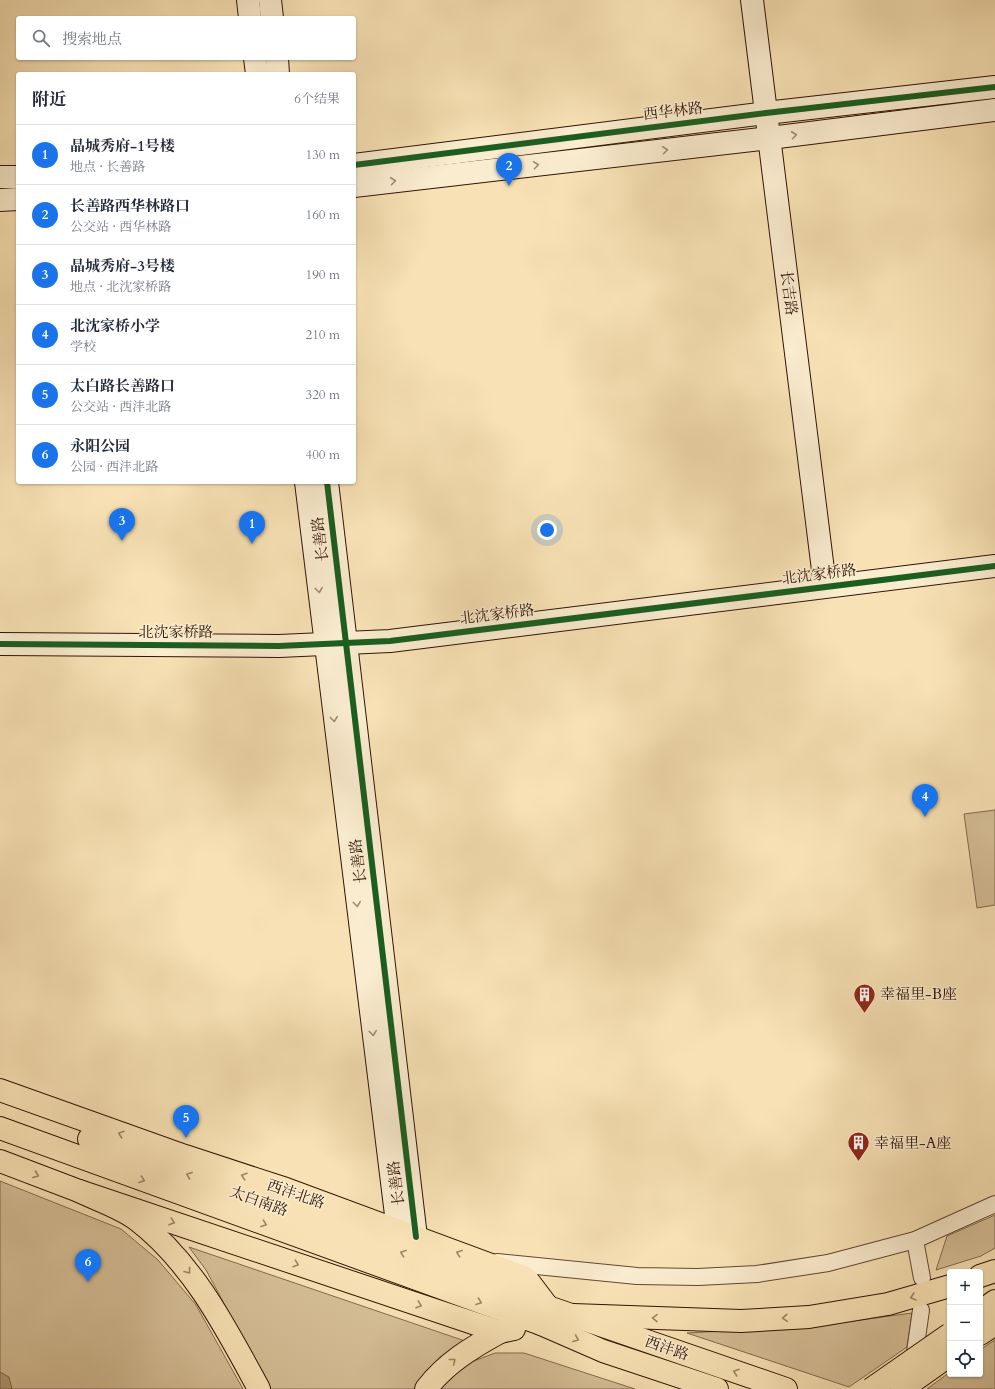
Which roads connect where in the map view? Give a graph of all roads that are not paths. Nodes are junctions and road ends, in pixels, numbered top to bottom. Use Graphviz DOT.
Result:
graph roads {
  1 [pos="248,0"];
  2 [pos="270,0"];
  3 [pos="752,0"];
  4 [pos="250,16"];
  5 [pos="272,16"];
  6 [pos="255,60"];
  7 [pos="277,60"];
  8 [pos="257,72"];
  9 [pos="278,72"];
  10 [pos="995,87"];
  11 [pos="995,110"];
  12 [pos="766,112"];
  13 [pos="770,138"];
  14 [pos="356,165"];
  15 [pos="0,177"];
  16 [pos="16,177"];
  17 [pos="356,186"];
  18 [pos="16,199"];
  19 [pos="0,200"];
  20 [pos="306,484"];
  21 [pos="327,484"];
  22 [pos="995,566"];
  23 [pos="825,586"];
  24 [pos="0,644"];
  25 [pos="335,645"];
  26 [pos="0,1090"];
  27 [pos="0,1106"];
  28 [pos="0,1128"];
  29 [pos="0,1161"];
  30 [pos="79,1191"];
  31 [pos="995,1204"];
  32 [pos="407,1234"];
  33 [pos="915,1240"];
  34 [pos="478,1260"];
  35 [pos="995,1271"];
  36 [pos="983,1275"];
  37 [pos="922,1278"];
  38 [pos="947,1287"];
  39 [pos="995,1302"];
  40 [pos="516,1305"];
  41 [pos="921,1310"];
  42 [pos="983,1310"];
  43 [pos="544,1315"];
  44 [pos="573,1316"];
  45 [pos="995,1324"];
  46 [pos="500,1332"];
  47 [pos="983,1332"];
  48 [pos="947,1336"];
  49 [pos="947,1357"];
  50 [pos="698,1385"];
  51 [pos="259,1389"];
  52 [pos="426,1389"];
  53 [pos="717,1389"];
  54 [pos="786,1389"];
  55 [pos="871,1389"];
  56 [pos="902,1389"];
  57 [pos="910,1389"];
  1 -- 4 [label="street"];
  2 -- 5 [label="street"];
  3 -- 12 [label="street, 长吉路"];
  6 -- 8 [label="street"];
  7 -- 9 [label="street"];
  10 -- 12 [label="street, 西华林路"];
  13 -- 11 [label="street, one-way"];
  12 -- 13 [label="street, 长吉路"];
  12 -- 14 [label="street, 西华林路"];
  17 -- 13 [label="street, one-way"];
  13 -- 23 [label="street, 长吉路"];
  15 -- 16 [label="street"];
  18 -- 19 [label="street"];
  20 -- 25 [label="street, 长善路, one-way"];
  21 -- 25 [label="street, 长善路"];
  22 -- 23 [label="street, 北沈家桥路"];
  23 -- 25 [label="street, 北沈家桥路"];
  24 -- 25 [label="street, 北沈家桥路"];
  25 -- 32 [label="street, 长善路"];
  32 -- 26 [label="main road, 西沣北路, one-way"];
  40 -- 27 [label="main road, 太白南路, one-way"];
  28 -- 40 [label="main road, 太白南路, one-way"];
  29 -- 30 [label="main road, one-way"];
  30 -- 46 [label="main road, one-way"];
  30 -- 51 [label="main road, one-way"];
  31 -- 33 [label="street"];
  34 -- 32 [label="main road, 西沣北路, one-way"];
  33 -- 34 [label="street"];
  33 -- 37 [label="street"];
  34 -- 43 [label="main road, 西沣北路"];
  35 -- 36 [label="main road"];
  38 -- 44 [label="main road, one-way"];
  39 -- 42 [label="main road"];
  40 -- 43 [label="main road"];
  41 -- 57 [label="street"];
  43 -- 44 [label="main road, 西沣路"];
  43 -- 46 [label="main road"];
  43 -- 50 [label="main road, 西沣路, one-way"];
  54 -- 44 [label="main road, 西沣路, one-way"];
  45 -- 47 [label="main road"];
  52 -- 46 [label="main road, one-way"];
  48 -- 55 [label="main road, bridge"];
  49 -- 56 [label="main road, bridge"];
  50 -- 53 [label="main road, 西沣路"];
}
